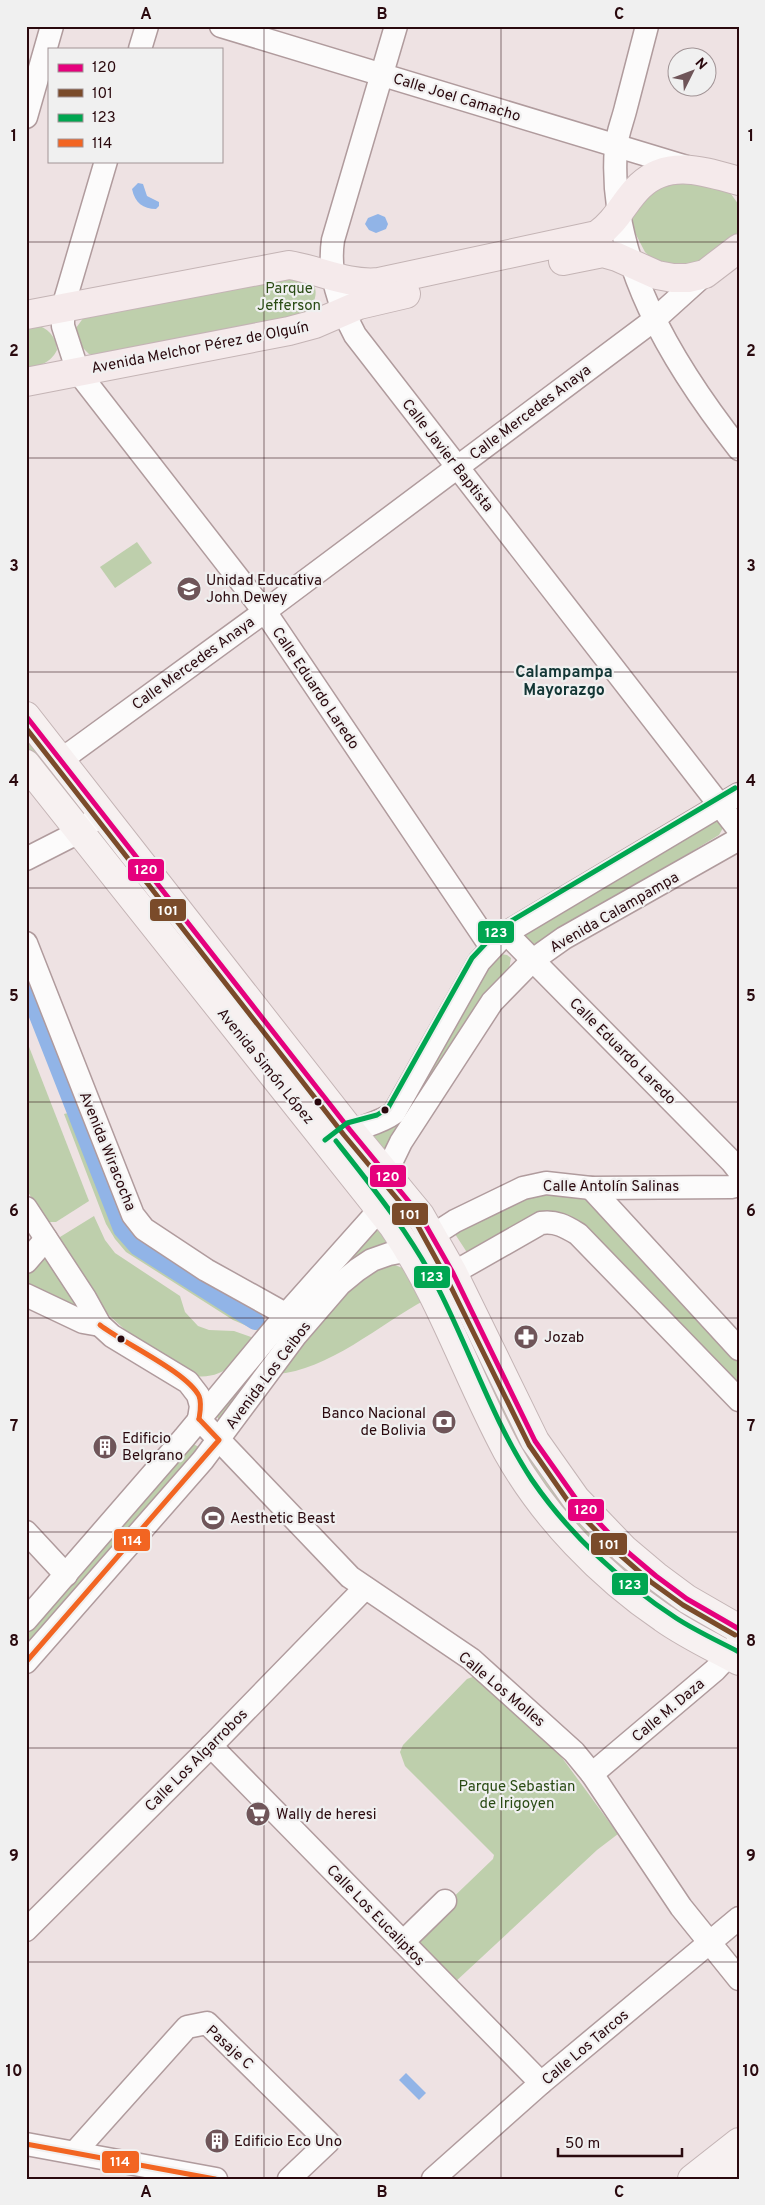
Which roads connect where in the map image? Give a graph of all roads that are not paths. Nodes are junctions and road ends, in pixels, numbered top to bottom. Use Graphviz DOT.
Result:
graph roads {
  1 [pos="52,26"];
  2 [pos="146,26"];
  3 [pos="221,26"];
  4 [pos="396,26"];
  5 [pos="647,26"];
  6 [pos="140,48"];
  7 [pos="381,74"];
  8 [pos="26,117"];
  9 [pos="616,146"];
  10 [pos="106,162"];
  11 [pos="693,169"];
  12 [pos="739,181"];
  13 [pos="619,214"];
  14 [pos="739,248"];
  15 [pos="633,264"];
  16 [pos="705,274"];
  17 [pos="333,277"];
  18 [pos="63,307"];
  19 [pos="343,313"];
  20 [pos="26,315"];
  21 [pos="654,320"];
  22 [pos="78,372"];
  23 [pos="26,382"];
  24 [pos="739,449"];
  25 [pos="456,467"];
  26 [pos="264,612"];
  27 [pos="26,716"];
  28 [pos="61,760"];
  29 [pos="26,764"];
  30 [pos="739,794"];
  31 [pos="719,805"];
  32 [pos="102,813"];
  33 [pos="739,830"];
  34 [pos="79,832"];
  35 [pos="739,839"];
  36 [pos="26,859"];
  37 [pos="498,940"];
  38 [pos="26,943"];
  39 [pos="533,960"];
  40 [pos="407,1113"];
  41 [pos="340,1138"];
  42 [pos="739,1171"];
  43 [pos="386,1173"];
  44 [pos="739,1185"];
  45 [pos="644,1186"];
  46 [pos="591,1188"];
  47 [pos="26,1208"];
  48 [pos="380,1209"];
  49 [pos="626,1224"];
  50 [pos="433,1236"];
  51 [pos="46,1240"];
  52 [pos="410,1250"];
  53 [pos="26,1262"];
  54 [pos="454,1273"];
  55 [pos="429,1286"];
  56 [pos="26,1295"];
  57 [pos="287,1314"];
  58 [pos="100,1325"];
  59 [pos="739,1349"];
  60 [pos="239,1372"];
  61 [pos="188,1382"];
  62 [pos="739,1400"];
  63 [pos="199,1419"];
  64 [pos="219,1440"];
  65 [pos="26,1532"];
  66 [pos="66,1575"];
  67 [pos="365,1588"];
  68 [pos="26,1620"];
  69 [pos="739,1629"];
  70 [pos="736,1652"];
  71 [pos="26,1662"];
  72 [pos="211,1746"];
  73 [pos="592,1774"];
  74 [pos="445,1901"];
  75 [pos="739,1918"];
  76 [pos="26,1930"];
  77 [pos="403,1942"];
  78 [pos="710,1943"];
  79 [pos="739,1979"];
  80 [pos="541,2083"];
  81 [pos="739,2142"];
  82 [pos="26,2144"];
  83 [pos="75,2152"];
  84 [pos="739,2173"];
  85 [pos="216,2179"];
  86 [pos="289,2179"];
  87 [pos="433,2179"];
  88 [pos="692,2179"];
  89 [pos="731,2179"];
  1 -- 8 [label="street"];
  2 -- 6 [label="street"];
  3 -- 7 [label="street, Calle Joel Camacho"];
  4 -- 7 [label="street, Calle Javier Baptista"];
  5 -- 9 [label="street"];
  7 -- 9 [label="street, Calle Joel Camacho"];
  7 -- 17 [label="street, Calle Javier Baptista"];
  9 -- 11 [label="street, Calle Joel Camacho"];
  9 -- 13 [label="street"];
  10 -- 18 [label="street"];
  11 -- 12 [label="highway"];
  11 -- 13 [label="highway"];
  13 -- 15 [label="street"];
  13 -- 17 [label="highway"];
  14 -- 16 [label="highway"];
  15 -- 16 [label="highway, Avenida Melchor Pérez de Olguín"];
  15 -- 19 [label="highway, Avenida Melchor Pérez de Olguín"];
  15 -- 21 [label="street"];
  16 -- 21 [label="street, Calle Mercedes Anaya"];
  17 -- 18 [label="highway"];
  17 -- 19 [label="street, Calle Javier Baptista"];
  18 -- 20 [label="highway"];
  18 -- 22 [label="street, Calle Eduardo Laredo"];
  19 -- 22 [label="highway, Avenida Melchor Pérez de Olguín"];
  19 -- 25 [label="street, Calle Javier Baptista"];
  21 -- 24 [label="street"];
  21 -- 25 [label="street, Calle Mercedes Anaya"];
  22 -- 23 [label="highway, Avenida Melchor Pérez de Olguín"];
  22 -- 26 [label="street, Calle Eduardo Laredo"];
  25 -- 26 [label="street, Calle Mercedes Anaya"];
  25 -- 31 [label="street, Calle Javier Baptista"];
  26 -- 28 [label="street, Calle Mercedes Anaya"];
  26 -- 37 [label="street, Calle Eduardo Laredo"];
  27 -- 28 [label="main road, Avenida Simón López"];
  28 -- 32 [label="main road, Avenida Simón López"];
  29 -- 34 [label="main road, Avenida Simón López"];
  30 -- 31 [label="street, Avenida Calampampa"];
  31 -- 33 [label="street, Calle Javier Baptista"];
  31 -- 37 [label="street, Avenida Calampampa"];
  32 -- 34 [label="street"];
  32 -- 41 [label="main road, Avenida Simón López"];
  34 -- 36 [label="street"];
  34 -- 41 [label="main road, Avenida Simón López"];
  35 -- 39 [label="street, Avenida Calampampa"];
  37 -- 39 [label="street, Calle Eduardo Laredo"];
  37 -- 40 [label="street, Avenida Calampampa"];
  38 -- 57 [label="street, Avenida Wiracocha"];
  39 -- 40 [label="street, Avenida Calampampa"];
  39 -- 42 [label="street, Calle Eduardo Laredo"];
  40 -- 41 [label="street, Avenida Calampampa"];
  40 -- 43 [label="street, Avenida Calampampa"];
  41 -- 43 [label="main road, Avenida Simón López"];
  41 -- 48 [label="main road, Avenida Simón López"];
  43 -- 50 [label="main road, Avenida Simón López"];
  44 -- 45 [label="street, Calle Antolín Salinas"];
  45 -- 46 [label="street, Calle Antolín Salinas"];
  45 -- 49 [label="street"];
  46 -- 49 [label="street"];
  46 -- 50 [label="street, Calle Antolín Salinas"];
  47 -- 51 [label="street"];
  48 -- 52 [label="main road, Avenida Simón López"];
  48 -- 57 [label="street, Avenida Los Ceibos"];
  49 -- 59 [label="street"];
  50 -- 52 [label="street, Calle Antolín Salinas"];
  50 -- 54 [label="main road, Avenida Simón López"];
  51 -- 53 [label="street"];
  51 -- 58 [label="street"];
  52 -- 55 [label="main road, Avenida Simón López"];
  52 -- 64 [label="street, Avenida Los Ceibos"];
  54 -- 55 [label="street"];
  54 -- 62 [label="street"];
  54 -- 69 [label="main road, Avenida Simón López"];
  55 -- 70 [label="main road, Avenida Simón López"];
  56 -- 58 [label="street"];
  57 -- 60 [label="street, Avenida Los Ceibos"];
  58 -- 61 [label="street"];
  60 -- 61 [label="street"];
  60 -- 63 [label="street, Avenida Los Ceibos"];
  61 -- 63 [label="street"];
  63 -- 64 [label="street, Calle Los Molles"];
  63 -- 66 [label="street, Avenida Los Ceibos"];
  64 -- 67 [label="street, Calle Los Molles"];
  64 -- 71 [label="street, Avenida Los Ceibos"];
  65 -- 66 [label="street"];
  66 -- 68 [label="street, Avenida Los Ceibos"];
  67 -- 72 [label="street, Calle Los Algarrobos"];
  67 -- 73 [label="street, Calle Los Molles"];
  70 -- 73 [label="street, Calle M. Daza"];
  72 -- 76 [label="street, Calle Los Algarrobos"];
  72 -- 77 [label="street, Calle Los Eucaliptos"];
  73 -- 78 [label="street, Calle Los Molles"];
  74 -- 77 [label="street"];
  75 -- 78 [label="street, Calle Los Tarcos"];
  77 -- 80 [label="street, Calle Los Eucaliptos"];
  78 -- 79 [label="street, Calle Los Molles"];
  78 -- 80 [label="street, Calle Los Tarcos"];
  80 -- 87 [label="street, Calle Los Tarcos"];
  81 -- 88 [label="main road"];
  82 -- 83 [label="street"];
  83 -- 85 [label="street"];
  83 -- 86 [label="street, Pasaje C"];
  84 -- 89 [label="main road"];
}
